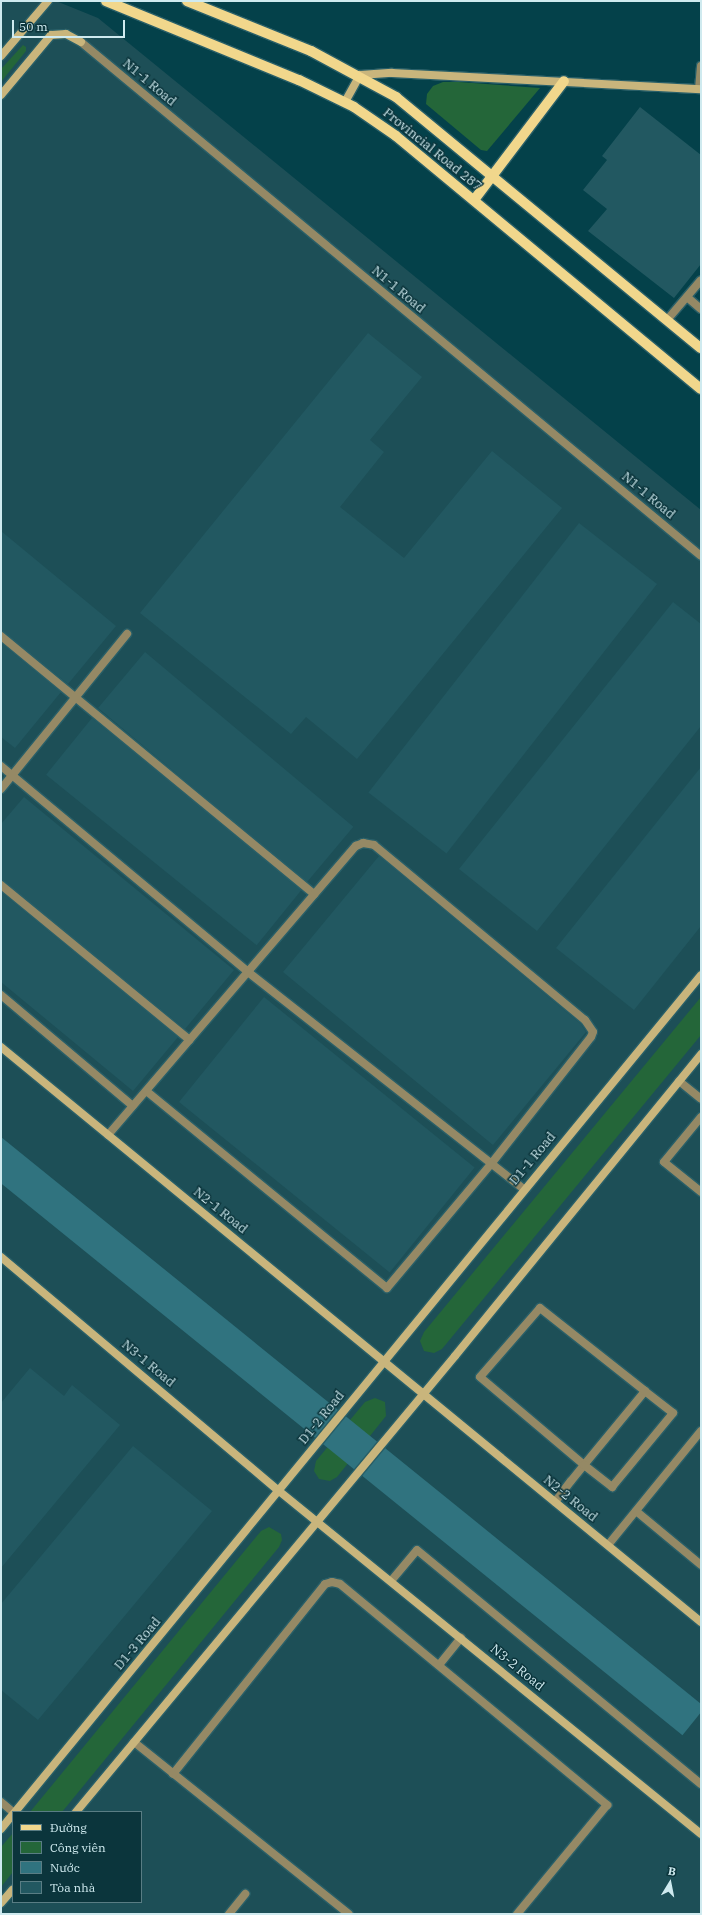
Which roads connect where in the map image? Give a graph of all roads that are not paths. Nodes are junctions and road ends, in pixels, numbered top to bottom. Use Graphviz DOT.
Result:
graph roads {
  1 [pos="48,1"];
  2 [pos="106,1"];
  3 [pos="187,1"];
  4 [pos="4,47"];
  5 [pos="1,56"];
  6 [pos="701,66"];
  7 [pos="360,75"];
  8 [pos="564,81"];
  9 [pos="700,89"];
  10 [pos="1,95"];
  11 [pos="345,102"];
  12 [pos="493,176"];
  13 [pos="474,200"];
  14 [pos="701,280"];
  15 [pos="687,297"];
  16 [pos="701,309"];
  17 [pos="668,320"];
  18 [pos="701,348"];
  19 [pos="701,388"];
  20 [pos="701,556"];
  21 [pos="127,634"];
  22 [pos="1,636"];
  23 [pos="76,698"];
  24 [pos="1,766"];
  25 [pos="13,776"];
  26 [pos="1,789"];
  27 [pos="1,885"];
  28 [pos="314,894"];
  29 [pos="248,972"];
  30 [pos="701,975"];
  31 [pos="1,995"];
  32 [pos="190,1040"];
  33 [pos="1,1047"];
  34 [pos="701,1054"];
  35 [pos="679,1080"];
  36 [pos="146,1091"];
  37 [pos="701,1099"];
  38 [pos="133,1106"];
  39 [pos="701,1117"];
  40 [pos="108,1135"];
  41 [pos="491,1164"];
  42 [pos="524,1188"];
  43 [pos="701,1192"];
  44 [pos="1,1257"];
  45 [pos="384,1360"];
  46 [pos="645,1391"];
  47 [pos="424,1394"];
  48 [pos="701,1431"];
  49 [pos="584,1465"];
  50 [pos="279,1491"];
  51 [pos="555,1502"];
  52 [pos="636,1511"];
  53 [pos="317,1522"];
  54 [pos="608,1545"];
  55 [pos="701,1565"];
  56 [pos="391,1581"];
  57 [pos="701,1622"];
  58 [pos="461,1638"];
  59 [pos="439,1665"];
  60 [pos="134,1742"];
  61 [pos="173,1774"];
  62 [pos="701,1784"];
  63 [pos="1,1802"];
  64 [pos="12,1811"];
  65 [pos="16,1811"];
  66 [pos="77,1811"];
  67 [pos="12,1815"];
  68 [pos="1,1829"];
  69 [pos="701,1834"];
  70 [pos="12,1890"];
  71 [pos="245,1894"];
  72 [pos="1,1903"];
  73 [pos="229,1914"];
  74 [pos="349,1914"];
  75 [pos="517,1914"];
  1 -- 4 [label="street"];
  2 -- 11 [label="main road, Provincial Road 287"];
  3 -- 7 [label="main road, Provincial Road 287"];
  4 -- 5 [label="street"];
  6 -- 9 [label="street"];
  7 -- 8 [label="street"];
  7 -- 11 [label="street"];
  7 -- 12 [label="main road, Provincial Road 287"];
  8 -- 9 [label="street"];
  8 -- 12 [label="main road"];
  10 -- 20 [label="street, N1-1 Road"];
  11 -- 13 [label="main road, Provincial Road 287"];
  12 -- 13 [label="main road"];
  12 -- 17 [label="main road, Provincial Road 287"];
  13 -- 19 [label="main road, Provincial Road 287"];
  14 -- 15 [label="street"];
  15 -- 16 [label="street"];
  15 -- 17 [label="street"];
  17 -- 18 [label="main road, Provincial Road 287"];
  21 -- 23 [label="street"];
  22 -- 23 [label="street"];
  23 -- 25 [label="street"];
  23 -- 28 [label="street"];
  24 -- 25 [label="street"];
  25 -- 26 [label="street"];
  25 -- 29 [label="street"];
  27 -- 32 [label="street"];
  28 -- 29 [label="street"];
  28 -- 41 [label="street"];
  29 -- 32 [label="street"];
  29 -- 41 [label="street"];
  30 -- 42 [label="street, D1-1 Road"];
  31 -- 38 [label="street"];
  32 -- 36 [label="street"];
  33 -- 40 [label="street, N2-1 Road"];
  34 -- 35 [label="street"];
  35 -- 37 [label="street"];
  35 -- 47 [label="street"];
  36 -- 38 [label="street"];
  36 -- 41 [label="street"];
  38 -- 40 [label="street"];
  39 -- 43 [label="street"];
  40 -- 45 [label="street, N2-1 Road"];
  41 -- 42 [label="street"];
  42 -- 45 [label="street, D1-1 Road"];
  44 -- 50 [label="street, N3-1 Road"];
  45 -- 47 [label="street, N2-1 Road"];
  45 -- 50 [label="street, D1-2 Road"];
  46 -- 49 [label="street"];
  46 -- 49 [label="street"];
  46 -- 49 [label="street"];
  47 -- 51 [label="street, N2-2 Road"];
  47 -- 53 [label="street"];
  48 -- 52 [label="street"];
  49 -- 51 [label="street"];
  50 -- 53 [label="street, N3-1 Road"];
  50 -- 65 [label="street, D1-3 Road"];
  51 -- 54 [label="street, N2-2 Road"];
  52 -- 54 [label="street"];
  52 -- 55 [label="street"];
  53 -- 56 [label="street, N3-2 Road"];
  53 -- 60 [label="street"];
  54 -- 57 [label="street, N2-2 Road"];
  56 -- 58 [label="street, N3-2 Road"];
  56 -- 62 [label="street"];
  58 -- 59 [label="street"];
  58 -- 69 [label="street, N3-2 Road"];
  59 -- 61 [label="street"];
  59 -- 75 [label="street"];
  60 -- 61 [label="street"];
  60 -- 66 [label="street"];
  61 -- 74 [label="street"];
  63 -- 64 [label="street"];
  67 -- 68 [label="street, D1-3 Road"];
  70 -- 72 [label="street"];
  71 -- 73 [label="street"];
}
